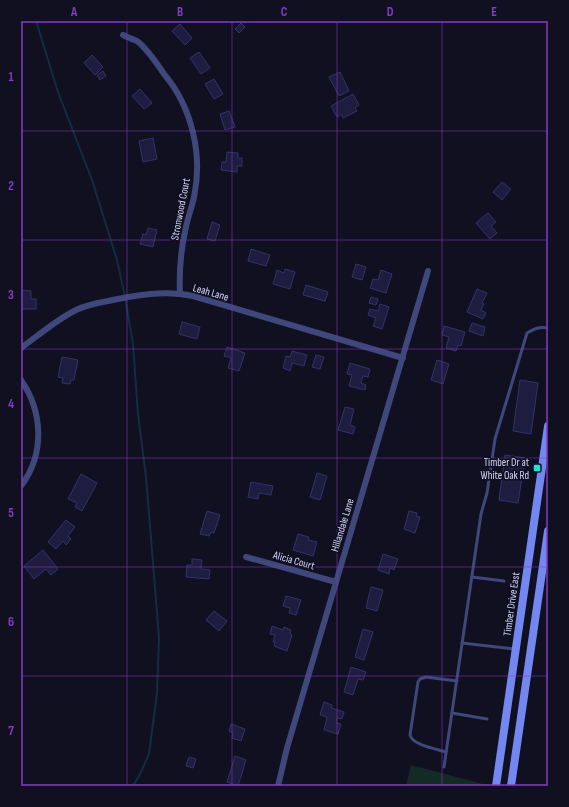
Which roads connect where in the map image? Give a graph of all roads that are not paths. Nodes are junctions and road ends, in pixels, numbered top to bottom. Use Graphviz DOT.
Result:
graph roads {
  1 [pos="123,35"];
  2 [pos="428,271"];
  3 [pos="180,294"];
  4 [pos="548,328"];
  5 [pos="21,348"];
  6 [pos="403,358"];
  7 [pos="21,380"];
  8 [pos="548,426"];
  9 [pos="21,486"];
  10 [pos="548,531"];
  11 [pos="246,557"];
  12 [pos="472,577"];
  13 [pos="504,581"];
  14 [pos="336,582"];
  15 [pos="462,643"];
  16 [pos="515,649"];
  17 [pos="457,681"];
  18 [pos="452,714"];
  19 [pos="507,714"];
  20 [pos="487,719"];
  21 [pos="446,752"];
  22 [pos="444,767"];
  23 [pos="278,786"];
  24 [pos="496,786"];
  25 [pos="501,786"];
  26 [pos="511,786"];
  1 -- 3 [label="street, Stronwood Court"];
  2 -- 6 [label="street, Hillandale Lane"];
  3 -- 5 [label="street, Leah Lane"];
  3 -- 6 [label="street, Leah Lane"];
  4 -- 12 [label="lane"];
  6 -- 14 [label="street, Hillandale Lane"];
  7 -- 9 [label="street"];
  8 -- 16 [label="main road, Timber Drive East"];
  10 -- 26 [label="main road"];
  11 -- 14 [label="street, Alicia Court"];
  12 -- 13 [label="lane"];
  12 -- 15 [label="lane"];
  14 -- 23 [label="street, Hillandale Lane"];
  15 -- 16 [label="lane"];
  15 -- 17 [label="lane"];
  16 -- 19 [label="main road, Timber Drive East"];
  17 -- 18 [label="lane"];
  17 -- 21 [label="lane"];
  18 -- 20 [label="lane"];
  18 -- 21 [label="lane"];
  19 -- 24 [label="main road, Timber Drive East"];
  19 -- 25 [label="main road"];
  21 -- 22 [label="lane"];
}
